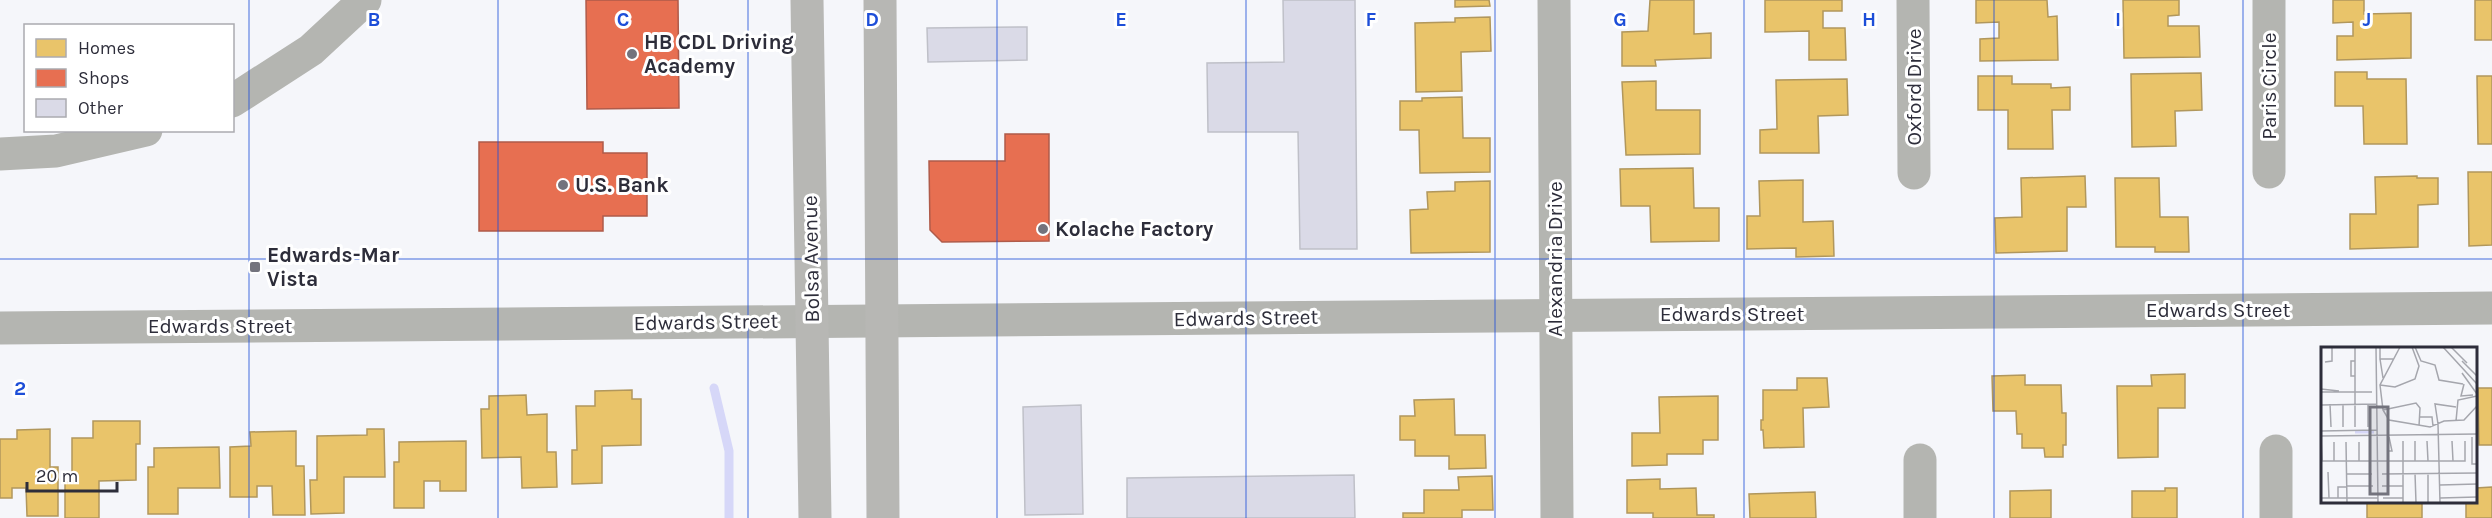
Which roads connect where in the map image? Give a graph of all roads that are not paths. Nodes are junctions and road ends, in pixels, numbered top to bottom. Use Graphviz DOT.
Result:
graph roads {
  1 [pos="365,0"];
  2 [pos="807,0"];
  3 [pos="880,0"];
  4 [pos="1554,0"];
  5 [pos="1913,0"];
  6 [pos="2269,0"];
  7 [pos="234,99"];
  8 [pos="137,132"];
  9 [pos="0,154"];
  10 [pos="2269,172"];
  11 [pos="1914,173"];
  12 [pos="2492,308"];
  13 [pos="1556,315"];
  14 [pos="812,321"];
  15 [pos="881,321"];
  16 [pos="0,328"];
  17 [pos="2276,451"];
  18 [pos="1920,460"];
  19 [pos="815,518"];
  20 [pos="883,518"];
  21 [pos="1557,518"];
  22 [pos="1920,518"];
  23 [pos="2276,518"];
  1 -- 7 [label="street"];
  2 -- 14 [label="main road, Bolsa Avenue"];
  3 -- 15 [label="main road"];
  4 -- 13 [label="street, Alexandria Drive"];
  5 -- 11 [label="street, Oxford Drive"];
  6 -- 10 [label="street, Paris Circle"];
  8 -- 9 [label="street"];
  12 -- 13 [label="street, Edwards Street"];
  13 -- 15 [label="street, Edwards Street"];
  13 -- 21 [label="street, Alexandria Drive"];
  14 -- 15 [label="street, Edwards Street"];
  14 -- 16 [label="street, Edwards Street"];
  14 -- 19 [label="main road, Bolsa Avenue"];
  15 -- 20 [label="main road"];
  17 -- 23 [label="street"];
  18 -- 22 [label="street"];
}
